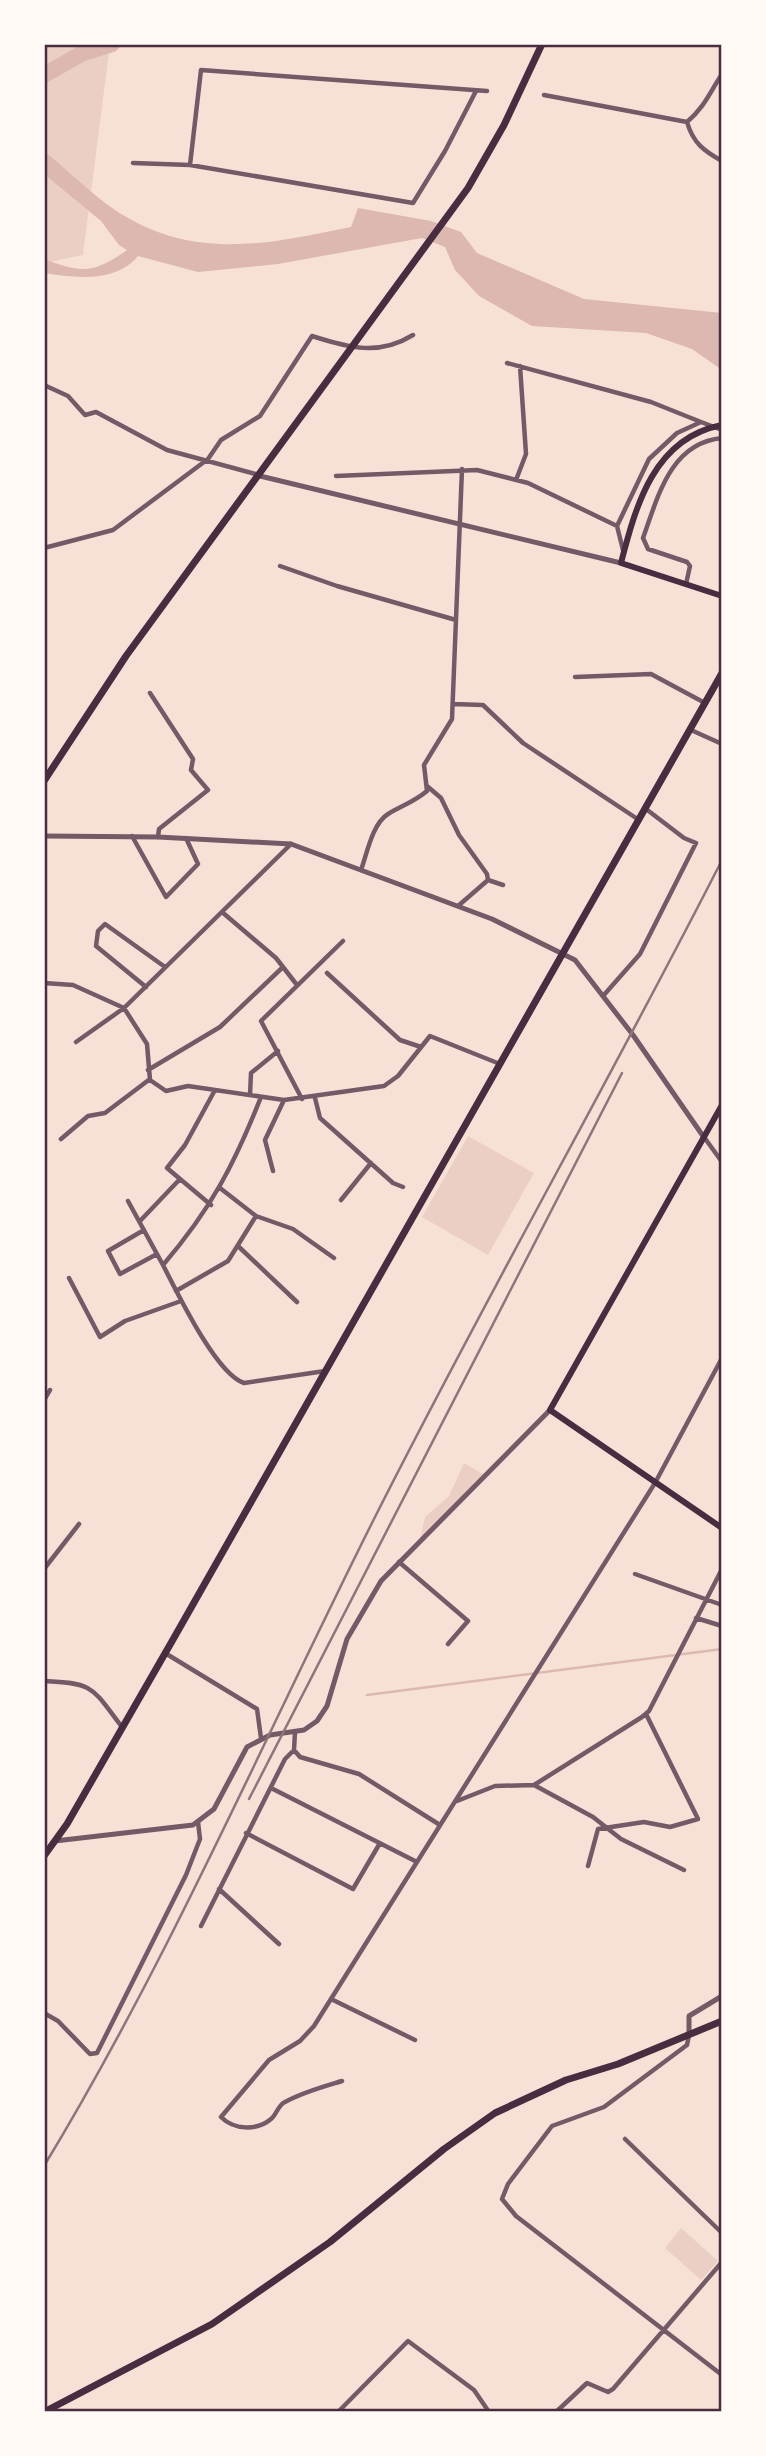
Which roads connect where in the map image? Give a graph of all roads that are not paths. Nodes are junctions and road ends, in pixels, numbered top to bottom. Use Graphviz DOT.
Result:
graph roads {
  1 [pos="542,44"];
  2 [pos="722,74"];
  3 [pos="476,90"];
  4 [pos="487,91"];
  5 [pos="544,95"];
  6 [pos="687,122"];
  7 [pos="722,161"];
  8 [pos="133,163"];
  9 [pos="190,165"];
  10 [pos="413,335"];
  11 [pos="507,363"];
  12 [pos="520,366"];
  13 [pos="44,385"];
  14 [pos="701,426"];
  15 [pos="722,428"];
  16 [pos="722,438"];
  17 [pos="208,459"];
  18 [pos="462,469"];
  19 [pos="260,476"];
  20 [pos="336,476"];
  21 [pos="516,480"];
  22 [pos="460,523"];
  23 [pos="617,526"];
  24 [pos="44,548"];
  25 [pos="624,554"];
  26 [pos="621,564"];
  27 [pos="279,566"];
  28 [pos="686,584"];
  29 [pos="722,596"];
  30 [pos="456,620"];
  31 [pos="722,673"];
  32 [pos="575,677"];
  33 [pos="150,693"];
  34 [pos="706,703"];
  35 [pos="453,704"];
  36 [pos="691,730"];
  37 [pos="722,744"];
  38 [pos="44,781"];
  39 [pos="427,785"];
  40 [pos="646,809"];
  41 [pos="640,820"];
  42 [pos="44,836"];
  43 [pos="132,836"];
  44 [pos="158,837"];
  45 [pos="186,838"];
  46 [pos="291,844"];
  47 [pos="361,870"];
  48 [pos="488,880"];
  49 [pos="503,885"];
  50 [pos="458,906"];
  51 [pos="222,912"];
  52 [pos="343,941"];
  53 [pos="565,954"];
  54 [pos="166,967"];
  55 [pos="283,967"];
  56 [pos="327,973"];
  57 [pos="44,983"];
  58 [pos="297,985"];
  59 [pos="146,987"];
  60 [pos="603,996"];
  61 [pos="124,1008"];
  62 [pos="76,1042"];
  63 [pos="421,1047"];
  64 [pos="278,1051"];
  65 [pos="501,1064"];
  66 [pos="148,1070"];
  67 [pos="150,1079"];
  68 [pos="215,1090"];
  69 [pos="250,1096"];
  70 [pos="261,1097"];
  71 [pos="316,1098"];
  72 [pos="302,1099"];
  73 [pos="284,1100"];
  74 [pos="722,1105"];
  75 [pos="703,1136"];
  76 [pos="61,1139"];
  77 [pos="722,1162"];
  78 [pos="371,1163"];
  79 [pos="273,1171"];
  80 [pos="180,1179"];
  81 [pos="403,1187"];
  82 [pos="220,1188"];
  83 [pos="341,1200"];
  84 [pos="128,1201"];
  85 [pos="211,1205"];
  86 [pos="256,1216"];
  87 [pos="140,1222"];
  88 [pos="144,1230"];
  89 [pos="238,1246"];
  90 [pos="157,1254"];
  91 [pos="334,1258"];
  92 [pos="163,1265"];
  93 [pos="69,1278"];
  94 [pos="176,1291"];
  95 [pos="181,1301"];
  96 [pos="297,1302"];
  97 [pos="722,1358"];
  98 [pos="325,1371"];
  99 [pos="50,1390"];
  100 [pos="44,1400"];
  101 [pos="550,1410"];
  102 [pos="655,1483"];
  103 [pos="79,1524"];
  104 [pos="722,1528"];
  105 [pos="399,1562"];
  106 [pos="44,1569"];
  107 [pos="722,1569"];
  108 [pos="635,1574"];
  109 [pos="706,1600"];
  110 [pos="722,1605"];
  111 [pos="696,1618"];
  112 [pos="722,1626"];
  113 [pos="448,1644"];
  114 [pos="166,1653"];
  115 [pos="44,1681"];
  116 [pos="646,1714"];
  117 [pos="122,1727"];
  118 [pos="295,1732"];
  119 [pos="261,1738"];
  120 [pos="294,1750"];
  121 [pos="534,1785"];
  122 [pos="271,1788"];
  123 [pos="454,1802"];
  124 [pos="198,1822"];
  125 [pos="440,1825"];
  126 [pos="605,1827"];
  127 [pos="246,1833"];
  128 [pos="55,1841"];
  129 [pos="380,1843"];
  130 [pos="44,1856"];
  131 [pos="416,1862"];
  132 [pos="588,1866"];
  133 [pos="684,1870"];
  134 [pos="219,1889"];
  135 [pos="201,1926"];
  136 [pos="279,1944"];
  137 [pos="722,1996"];
  138 [pos="330,1999"];
  139 [pos="44,2012"];
  140 [pos="722,2021"];
  141 [pos="689,2035"];
  142 [pos="415,2040"];
  143 [pos="342,2081"];
  144 [pos="625,2138"];
  145 [pos="722,2232"];
  146 [pos="722,2262"];
  147 [pos="664,2329"];
  148 [pos="722,2375"];
  149 [pos="486,2411"];
  150 [pos="44,2412"];
  151 [pos="338,2412"];
  152 [pos="556,2412"];
  1 -- 19 [label="highway"];
  2 -- 6 [label="street"];
  3 -- 4 [label="street"];
  3 -- 9 [label="street"];
  3 -- 9 [label="street"];
  5 -- 6 [label="street"];
  6 -- 7 [label="street"];
  8 -- 9 [label="street"];
  10 -- 17 [label="street"];
  11 -- 12 [label="street"];
  12 -- 14 [label="street"];
  12 -- 21 [label="street"];
  13 -- 17 [label="street"];
  14 -- 15 [label="main road"];
  14 -- 23 [label="street"];
  14 -- 25 [label="main road"];
  16 -- 28 [label="street"];
  17 -- 19 [label="street"];
  17 -- 24 [label="street"];
  18 -- 20 [label="street"];
  18 -- 21 [label="street"];
  18 -- 22 [label="street"];
  19 -- 22 [label="street"];
  19 -- 38 [label="highway"];
  21 -- 23 [label="street"];
  22 -- 26 [label="street"];
  22 -- 30 [label="street"];
  23 -- 25 [label="street"];
  25 -- 26 [label="main road"];
  26 -- 28 [label="main road"];
  27 -- 30 [label="street"];
  28 -- 29 [label="main road"];
  30 -- 35 [label="street"];
  31 -- 34 [label="highway"];
  32 -- 34 [label="street"];
  33 -- 44 [label="street"];
  34 -- 36 [label="highway"];
  35 -- 39 [label="street"];
  35 -- 41 [label="street"];
  36 -- 37 [label="street"];
  36 -- 40 [label="highway"];
  39 -- 47 [label="street"];
  39 -- 48 [label="street"];
  40 -- 41 [label="highway"];
  40 -- 60 [label="street"];
  41 -- 53 [label="highway"];
  42 -- 43 [label="street"];
  43 -- 44 [label="street"];
  43 -- 45 [label="street"];
  44 -- 45 [label="street"];
  45 -- 46 [label="street"];
  46 -- 47 [label="street"];
  46 -- 51 [label="street"];
  47 -- 50 [label="street"];
  48 -- 49 [label="street"];
  48 -- 50 [label="street"];
  50 -- 53 [label="street"];
  51 -- 54 [label="street"];
  51 -- 55 [label="street"];
  52 -- 58 [label="street"];
  53 -- 60 [label="street"];
  53 -- 65 [label="highway"];
  54 -- 59 [label="street"];
  54 -- 59 [label="street"];
  55 -- 58 [label="street"];
  55 -- 66 [label="street"];
  56 -- 63 [label="street"];
  57 -- 61 [label="street"];
  58 -- 64 [label="street"];
  59 -- 61 [label="street"];
  60 -- 75 [label="street"];
  61 -- 62 [label="street"];
  61 -- 66 [label="street"];
  63 -- 65 [label="street"];
  63 -- 71 [label="street"];
  64 -- 69 [label="street"];
  64 -- 72 [label="street"];
  65 -- 98 [label="highway"];
  66 -- 67 [label="street"];
  67 -- 68 [label="street"];
  67 -- 76 [label="street"];
  68 -- 69 [label="street"];
  68 -- 80 [label="street"];
  69 -- 70 [label="street"];
  70 -- 73 [label="street"];
  70 -- 82 [label="street"];
  71 -- 72 [label="street"];
  71 -- 78 [label="street"];
  72 -- 73 [label="street"];
  73 -- 79 [label="street"];
  74 -- 75 [label="main road"];
  75 -- 77 [label="street"];
  75 -- 101 [label="main road"];
  78 -- 81 [label="street"];
  78 -- 83 [label="street"];
  80 -- 85 [label="street"];
  80 -- 87 [label="street"];
  82 -- 85 [label="street"];
  82 -- 86 [label="street"];
  84 -- 87 [label="street"];
  85 -- 92 [label="street"];
  86 -- 89 [label="street"];
  86 -- 91 [label="street"];
  87 -- 88 [label="street"];
  88 -- 90 [label="street"];
  88 -- 90 [label="street"];
  89 -- 94 [label="street"];
  89 -- 96 [label="street"];
  90 -- 92 [label="street"];
  92 -- 94 [label="street"];
  93 -- 95 [label="street"];
  94 -- 95 [label="street"];
  95 -- 98 [label="street"];
  97 -- 102 [label="street"];
  98 -- 114 [label="highway"];
  99 -- 100 [label="street"];
  101 -- 102 [label="main road"];
  101 -- 105 [label="street"];
  102 -- 104 [label="main road"];
  102 -- 123 [label="street"];
  103 -- 106 [label="street"];
  105 -- 113 [label="street"];
  105 -- 118 [label="street"];
  107 -- 109 [label="street"];
  108 -- 109 [label="street"];
  109 -- 110 [label="street"];
  109 -- 111 [label="street"];
  111 -- 112 [label="street"];
  111 -- 116 [label="street"];
  114 -- 117 [label="highway"];
  114 -- 119 [label="street"];
  115 -- 117 [label="street"];
  116 -- 121 [label="street"];
  116 -- 126 [label="street"];
  117 -- 128 [label="highway"];
  118 -- 119 [label="street"];
  118 -- 120 [label="street"];
  119 -- 124 [label="street"];
  120 -- 122 [label="street"];
  120 -- 125 [label="street"];
  121 -- 123 [label="street"];
  121 -- 126 [label="street"];
  122 -- 127 [label="street"];
  122 -- 129 [label="street"];
  123 -- 125 [label="street"];
  124 -- 128 [label="street"];
  124 -- 139 [label="street"];
  125 -- 131 [label="street"];
  126 -- 132 [label="street"];
  126 -- 133 [label="street"];
  127 -- 129 [label="street"];
  127 -- 134 [label="street"];
  128 -- 130 [label="highway"];
  129 -- 131 [label="street"];
  131 -- 138 [label="street"];
  134 -- 135 [label="street"];
  134 -- 136 [label="street"];
  137 -- 141 [label="street"];
  138 -- 142 [label="street"];
  138 -- 143 [label="street"];
  140 -- 141 [label="highway"];
  141 -- 147 [label="street"];
  141 -- 150 [label="highway"];
  144 -- 145 [label="street"];
  146 -- 147 [label="street"];
  147 -- 148 [label="street"];
  147 -- 152 [label="street"];
  149 -- 151 [label="street"];
}
